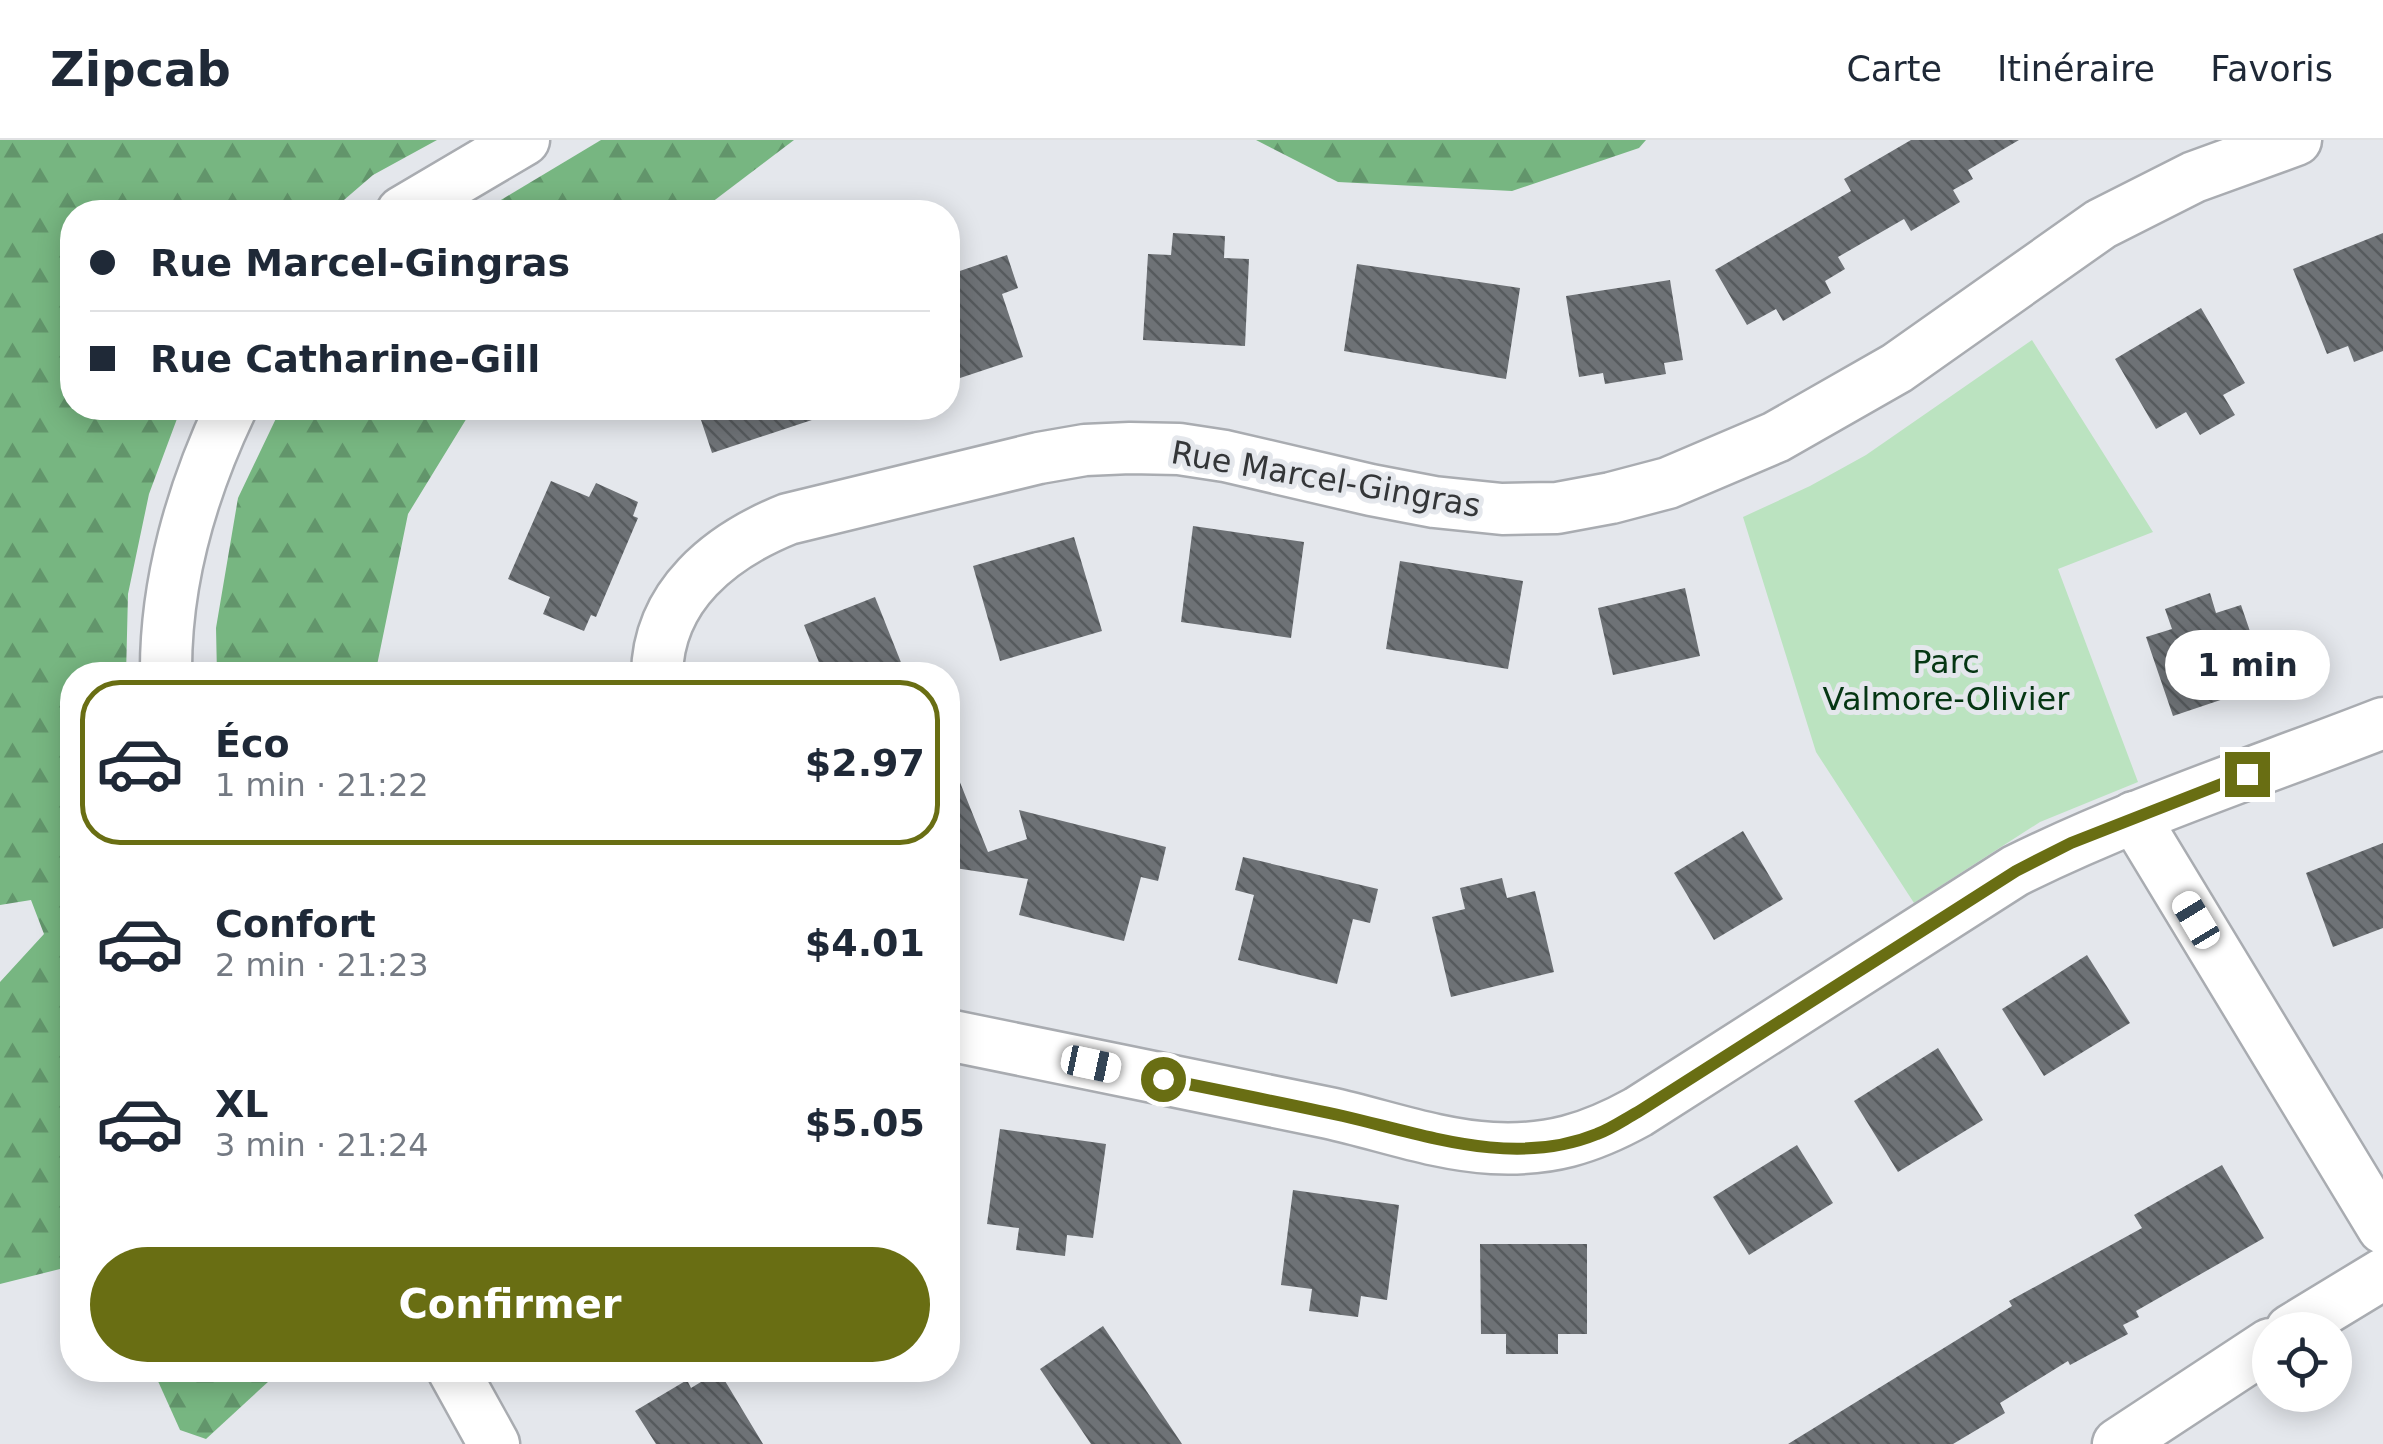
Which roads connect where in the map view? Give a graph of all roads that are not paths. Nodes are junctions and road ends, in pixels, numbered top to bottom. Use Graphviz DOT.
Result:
graph roads {
  1 [pos="524,140"];
  2 [pos="2296,140"];
  3 [pos="421,200"];
  4 [pos="225,420"];
  5 [pos="166,662"];
  6 [pos="659,662"];
  7 [pos="2383,723"];
  8 [pos="2134,818"];
  9 [pos="960,1037"];
  10 [pos="2383,1228"];
  11 [pos="2383,1274"];
  12 [pos="2321,1312"];
  13 [pos="2252,1356"];
  14 [pos="460,1382"];
  15 [pos="494,1444"];
  16 [pos="2118,1444"];
  1 -- 3 [label="street"];
  2 -- 6 [label="street, Rue Marcel-Gingras"];
  4 -- 5 [label="street"];
  7 -- 8 [label="street"];
  8 -- 9 [label="street"];
  8 -- 10 [label="street"];
  11 -- 12 [label="street"];
  13 -- 16 [label="street"];
  14 -- 15 [label="street"];
}
